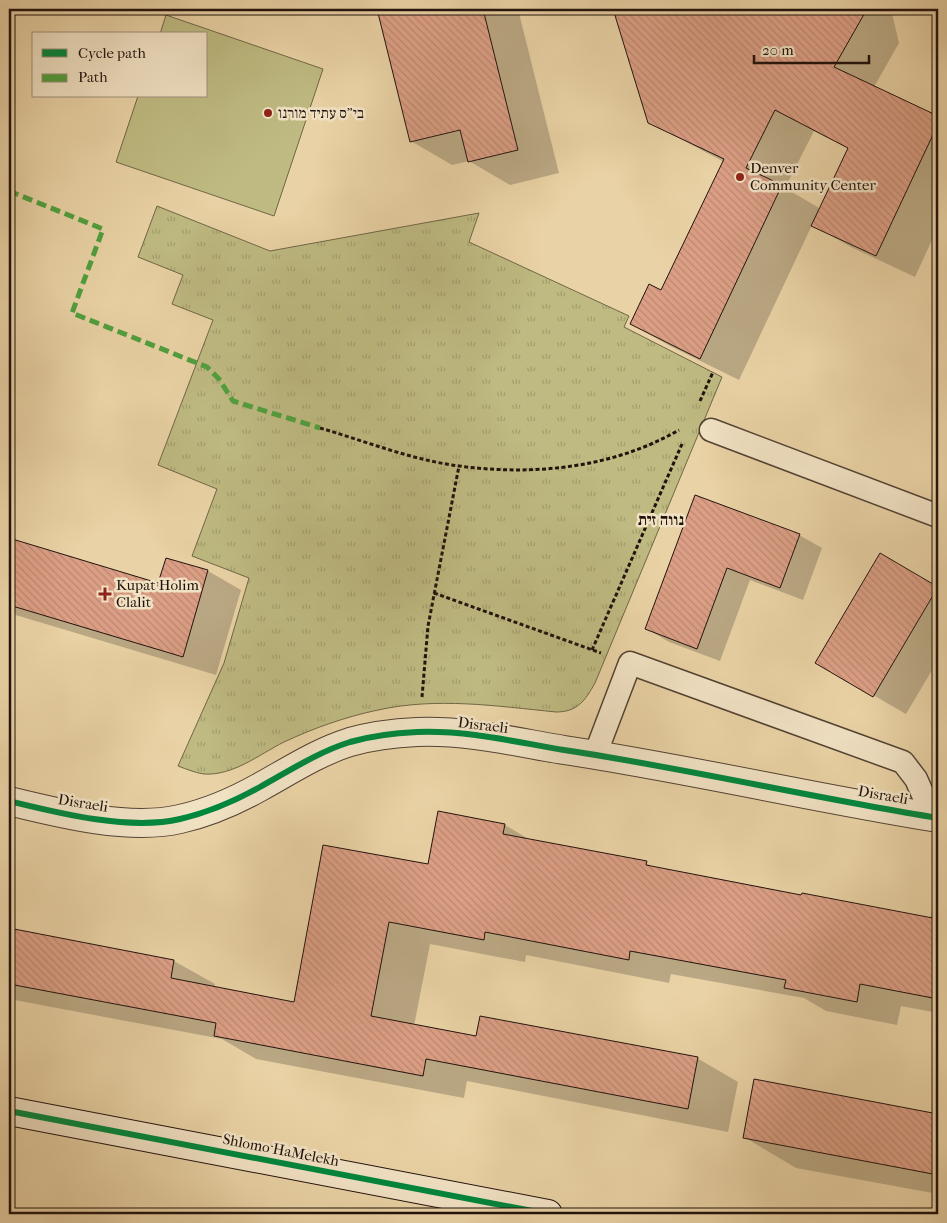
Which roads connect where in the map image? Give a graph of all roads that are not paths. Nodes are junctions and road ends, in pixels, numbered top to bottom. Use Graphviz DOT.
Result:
graph roads {
  1 [pos="711,430"];
  2 [pos="938,516"];
  3 [pos="595,754"];
  4 [pos="9,801"];
  5 [pos="936,817"];
  6 [pos="9,1111"];
  7 [pos="548,1214"];
  1 -- 2 [label="lane"];
  3 -- 4 [label="street, Disraeli"];
  3 -- 5 [label="street, Disraeli"];
  3 -- 5 [label="lane"];
  6 -- 7 [label="street, Shlomo HaMelekh"];
}
